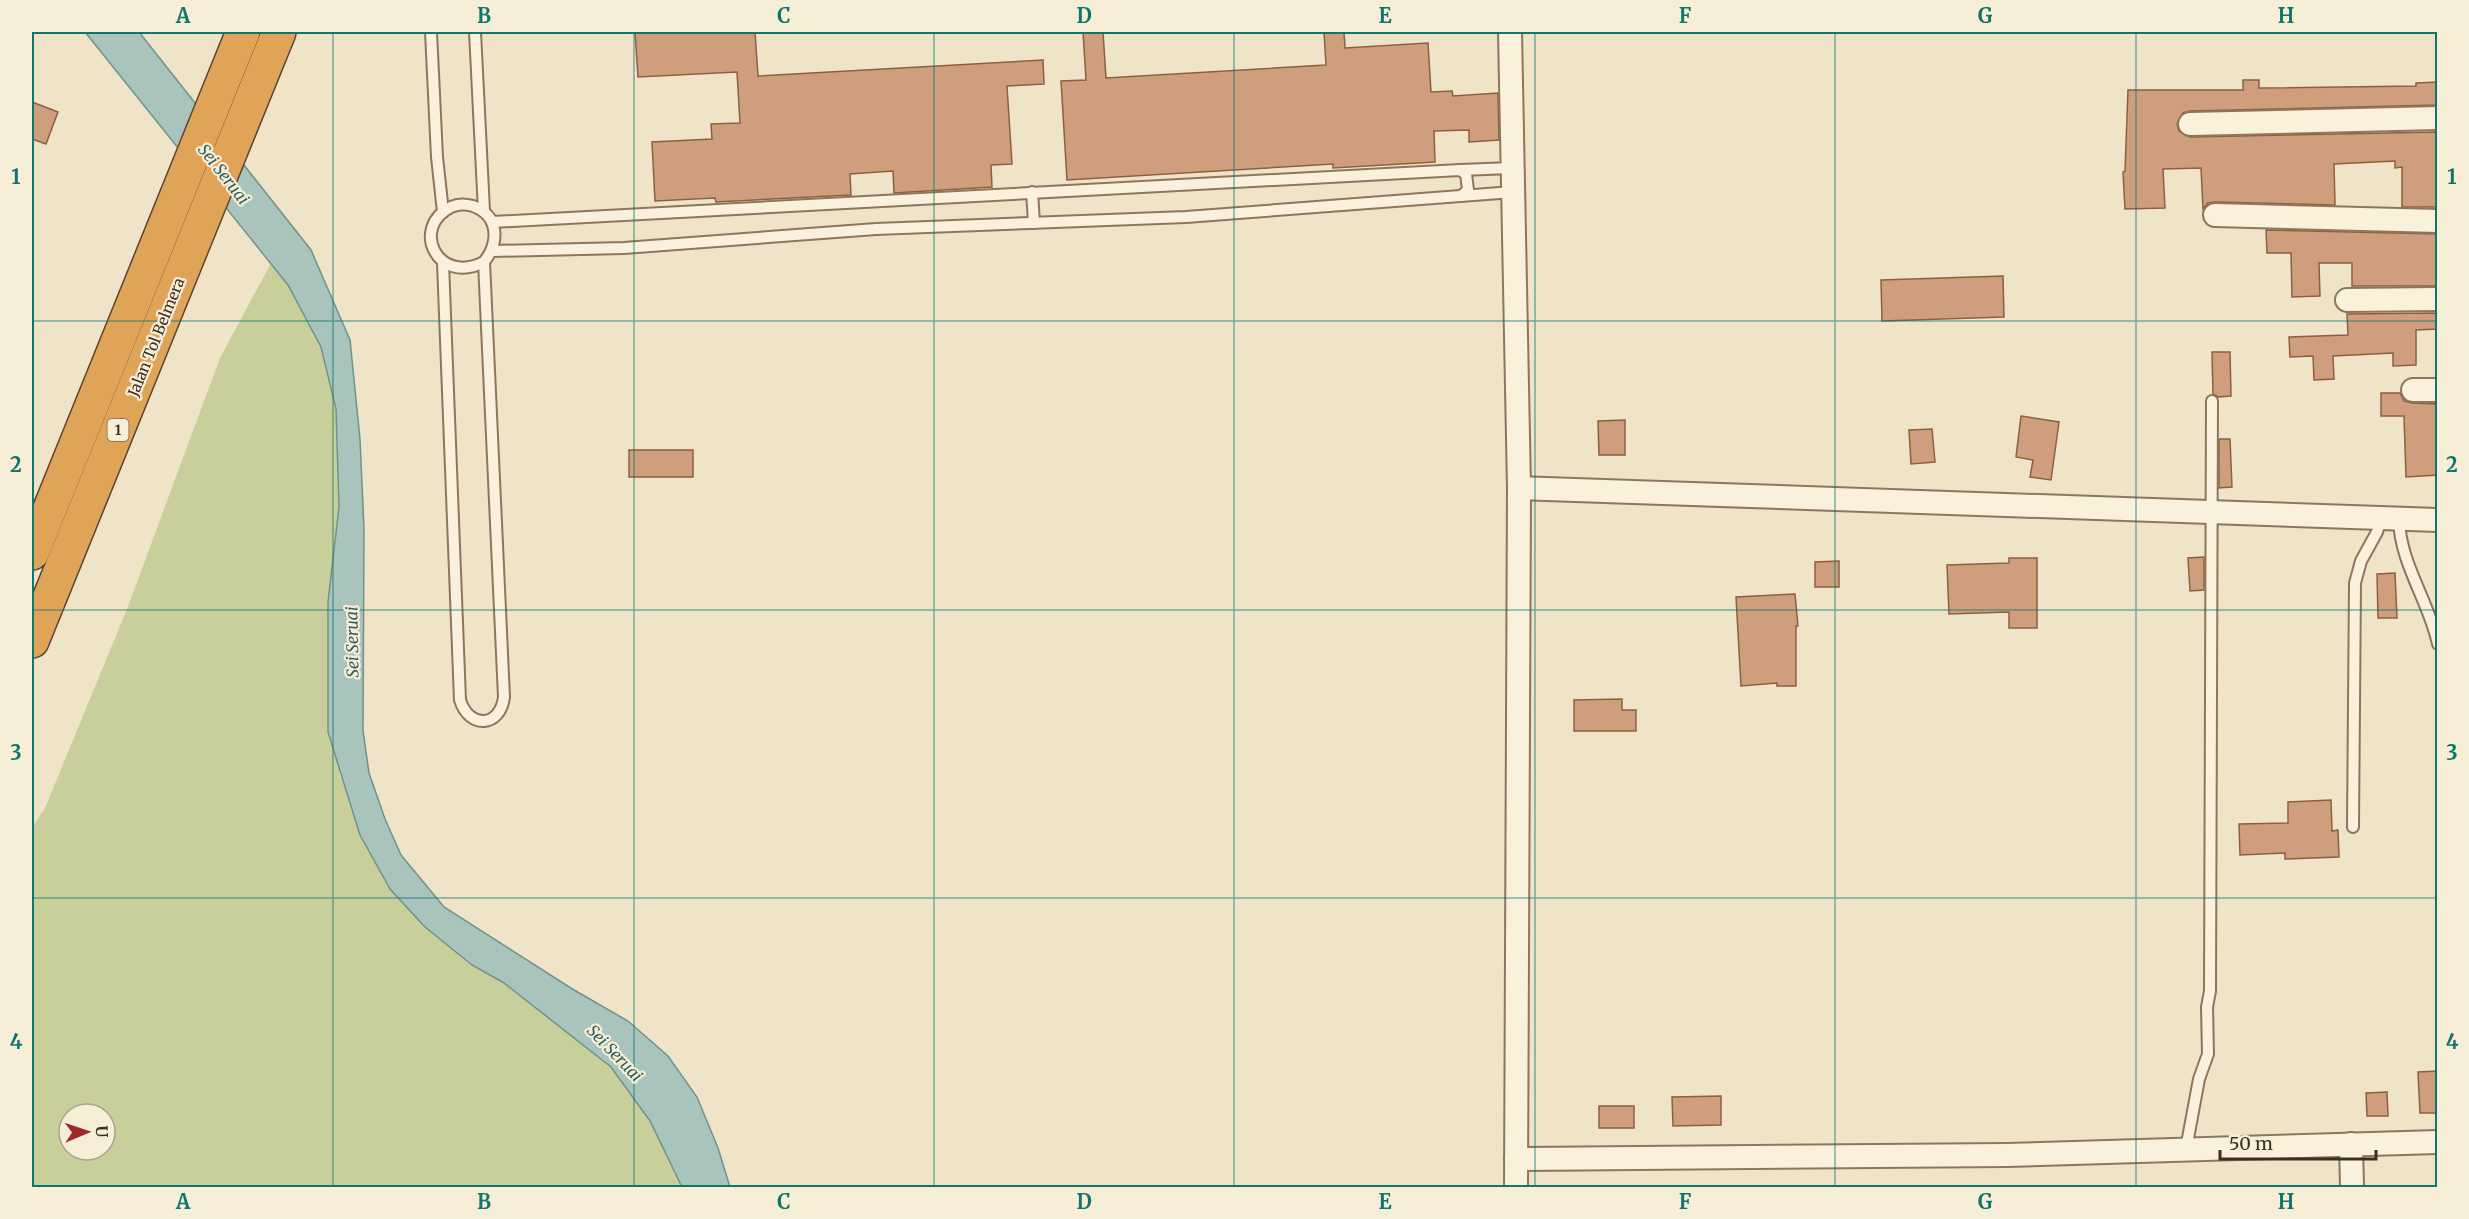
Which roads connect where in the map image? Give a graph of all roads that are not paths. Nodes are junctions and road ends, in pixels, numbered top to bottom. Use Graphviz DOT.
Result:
graph roads {
  1 [pos="243,32"];
  2 [pos="279,32"];
  3 [pos="431,32"];
  4 [pos="476,32"];
  5 [pos="1510,32"];
  6 [pos="2438,118"];
  7 [pos="2190,124"];
  8 [pos="1512,168"];
  9 [pos="1460,170"];
  10 [pos="1032,192"];
  11 [pos="1513,192"];
  12 [pos="1461,196"];
  13 [pos="484,211"];
  14 [pos="443,212"];
  15 [pos="2215,215"];
  16 [pos="2438,221"];
  17 [pos="492,222"];
  18 [pos="1034,224"];
  19 [pos="493,251"];
  20 [pos="443,262"];
  21 [pos="484,262"];
  22 [pos="2438,299"];
  23 [pos="2347,300"];
  24 [pos="2413,390"];
  25 [pos="2438,390"];
  26 [pos="2212,401"];
  27 [pos="1519,488"];
  28 [pos="2213,513"];
  29 [pos="2390,518"];
  30 [pos="2438,520"];
  31 [pos="32,553"];
  32 [pos="32,641"];
  33 [pos="2438,644"];
  34 [pos="2353,827"];
  35 [pos="2438,1142"];
  36 [pos="2351,1144"];
  37 [pos="2186,1149"];
  38 [pos="1516,1159"];
  39 [pos="1516,1188"];
  40 [pos="2352,1188"];
  1 -- 31 [label="highway, 1"];
  2 -- 32 [label="highway, Jalan Tol Belmera / 1"];
  3 -- 14 [label="lane"];
  4 -- 13 [label="lane"];
  5 -- 8 [label="street"];
  6 -- 7 [label="street"];
  8 -- 9 [label="lane"];
  8 -- 11 [label="street"];
  9 -- 10 [label="lane"];
  9 -- 12 [label="lane"];
  10 -- 17 [label="lane"];
  10 -- 18 [label="lane"];
  11 -- 12 [label="lane"];
  11 -- 27 [label="street"];
  12 -- 18 [label="lane"];
  13 -- 14 [label="lane"];
  13 -- 17 [label="lane"];
  14 -- 20 [label="lane"];
  15 -- 16 [label="street"];
  17 -- 19 [label="lane"];
  18 -- 19 [label="lane"];
  19 -- 21 [label="lane"];
  20 -- 21 [label="lane"];
  20 -- 21 [label="lane"];
  22 -- 23 [label="street"];
  24 -- 25 [label="street"];
  26 -- 28 [label="lane"];
  27 -- 28 [label="street"];
  27 -- 38 [label="street"];
  28 -- 29 [label="street"];
  28 -- 37 [label="lane"];
  29 -- 30 [label="street"];
  29 -- 33 [label="lane"];
  29 -- 34 [label="lane"];
  35 -- 36 [label="street"];
  36 -- 37 [label="street"];
  36 -- 40 [label="street"];
  37 -- 38 [label="street"];
  38 -- 39 [label="street"];
}
